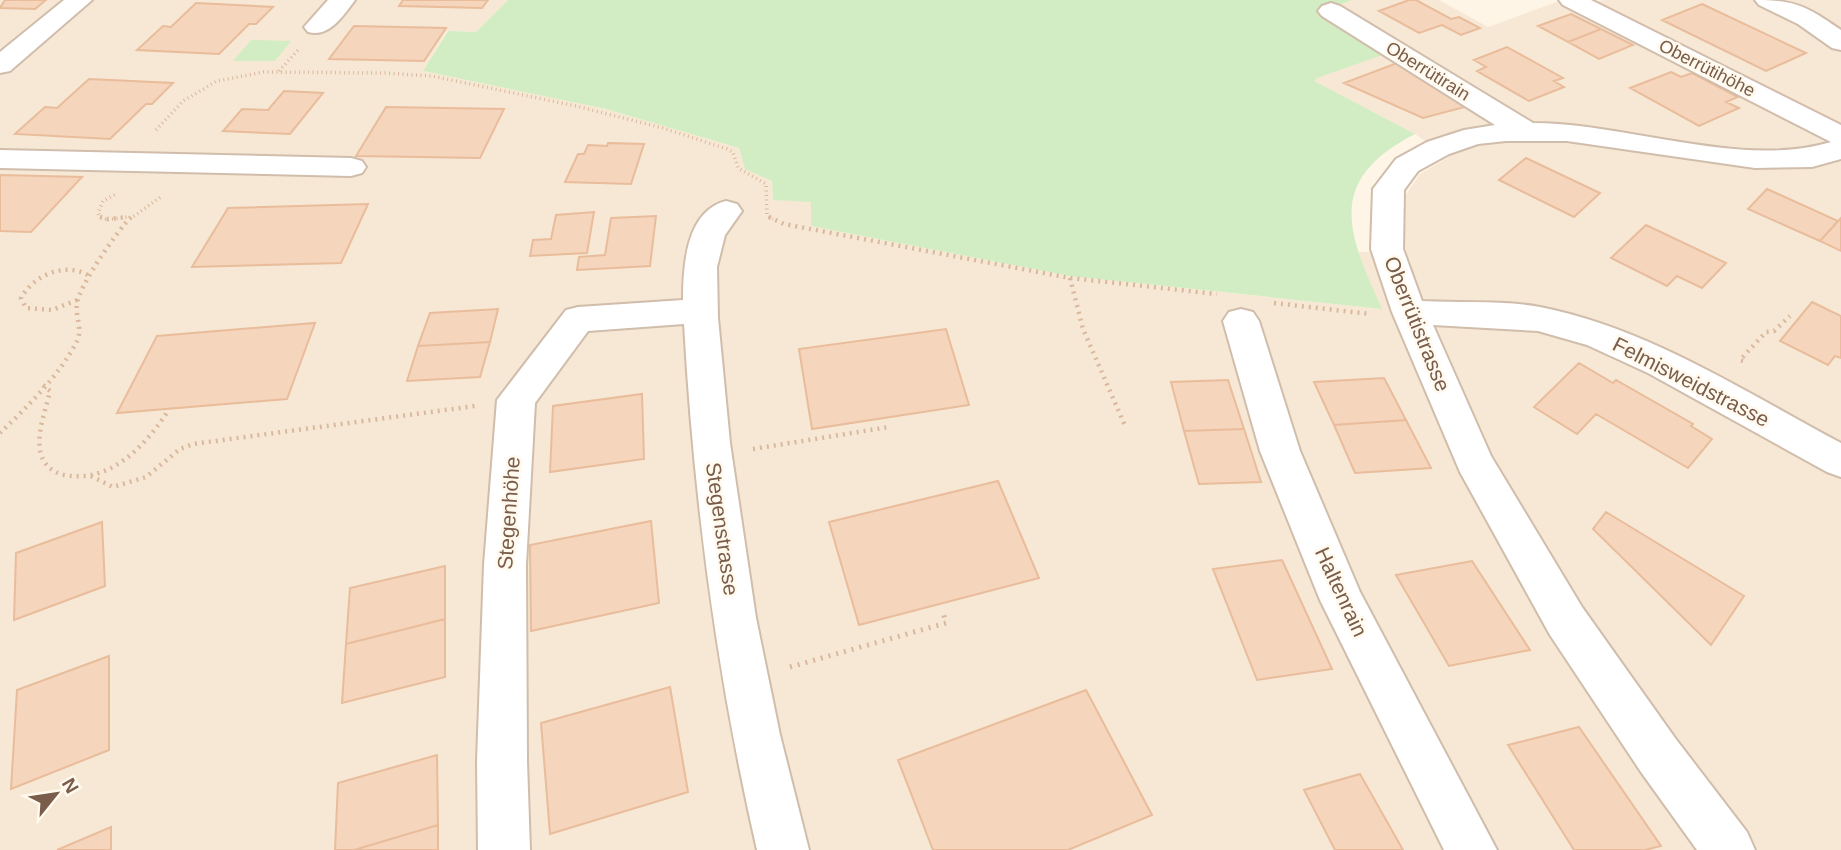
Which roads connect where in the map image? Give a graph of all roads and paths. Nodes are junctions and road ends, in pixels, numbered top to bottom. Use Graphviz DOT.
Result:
graph roads {
  1 [pos="79,0"];
  2 [pos="342,0"];
  3 [pos="1572,0"];
  4 [pos="1768,0"];
  5 [pos="1331,11"];
  6 [pos="317,27"];
  7 [pos="1841,42"];
  8 [pos="292,57"];
  9 [pos="0,65"];
  10 [pos="279,71"];
  11 [pos="1525,131"];
  12 [pos="1841,136"];
  13 [pos="1841,149"];
  14 [pos="1812,158"];
  15 [pos="0,159"];
  16 [pos="127,162"];
  17 [pos="207,164"];
  18 [pos="351,167"];
  19 [pos="1841,170"];
  20 [pos="121,192"];
  21 [pos="726,211"];
  22 [pos="127,217"];
  23 [pos="88,275"];
  24 [pos="1070,278"];
  25 [pos="77,300"];
  26 [pos="1246,306"];
  27 [pos="701,311"];
  28 [pos="1409,312"];
  29 [pos="1790,316"];
  30 [pos="1749,364"];
  31 [pos="43,385"];
  32 [pos="516,400"];
  33 [pos="168,411"];
  34 [pos="889,427"];
  35 [pos="1126,428"];
  36 [pos="0,433"];
  37 [pos="749,450"];
  38 [pos="1841,461"];
  39 [pos="91,476"];
  40 [pos="943,612"];
  41 [pos="785,668"];
  42 [pos="504,850"];
  43 [pos="783,850"];
  44 [pos="1471,850"];
  45 [pos="1728,850"];
  1 -- 9 [label="street"];
  2 -- 6 [label="street"];
  3 -- 12 [label="street, Oberrütihöhe"];
  4 -- 7 [label="street"];
  5 -- 11 [label="street, Oberrütirain"];
  8 -- 10 [label="path"];
  10 -- 16 [label="path"];
  10 -- 24 [label="path"];
  11 -- 14 [label="street, Oberrütistrasse"];
  11 -- 28 [label="street, Oberrütistrasse"];
  13 -- 14 [label="street, Oberrütistrasse"];
  14 -- 19 [label="street"];
  15 -- 16 [label="street"];
  16 -- 17 [label="street"];
  17 -- 18 [label="street"];
  17 -- 22 [label="path"];
  20 -- 22 [label="path"];
  21 -- 27 [label="street, Stegenstrasse"];
  22 -- 23 [label="path"];
  23 -- 25 [label="path"];
  23 -- 25 [label="path"];
  24 -- 26 [label="path"];
  24 -- 35 [label="path"];
  25 -- 31 [label="path"];
  26 -- 28 [label="path"];
  26 -- 44 [label="street, Haltenrain"];
  27 -- 32 [label="street"];
  27 -- 43 [label="street, Stegenstrasse"];
  28 -- 38 [label="street, Felmisweidstrasse"];
  28 -- 45 [label="street, Oberrütistrasse"];
  29 -- 30 [label="path"];
  31 -- 36 [label="path"];
  31 -- 39 [label="path"];
  32 -- 39 [label="path"];
  32 -- 42 [label="street, Stegenhöhe"];
  33 -- 39 [label="path"];
  34 -- 37 [label="path"];
  40 -- 41 [label="path"];
}
